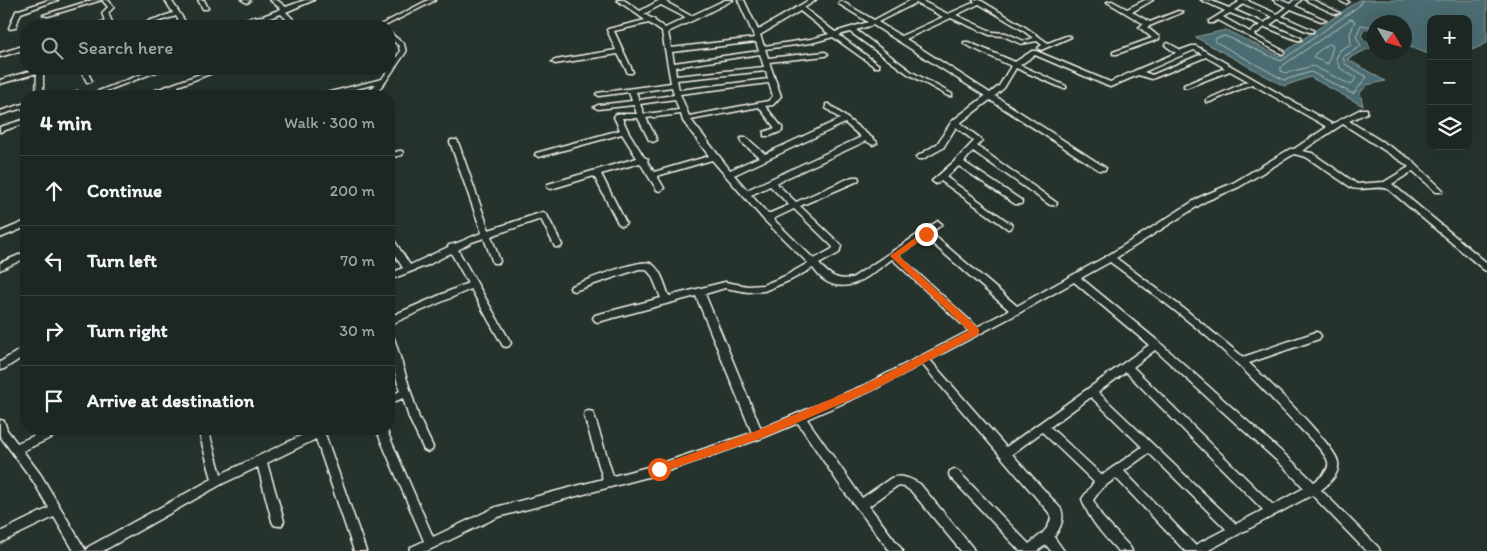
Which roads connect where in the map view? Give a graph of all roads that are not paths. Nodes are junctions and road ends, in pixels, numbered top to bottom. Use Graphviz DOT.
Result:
graph roads {
  1 [pos="55,0"];
  2 [pos="100,0"];
  3 [pos="105,0"];
  4 [pos="168,0"];
  5 [pos="202,0"];
  6 [pos="273,0"];
  7 [pos="311,0"];
  8 [pos="433,0"];
  9 [pos="620,0"];
  10 [pos="730,0"];
  11 [pos="741,0"];
  12 [pos="813,0"];
  13 [pos="916,0"];
  14 [pos="1150,0"];
  15 [pos="1204,0"];
  16 [pos="1243,0"];
  17 [pos="1276,0"];
  18 [pos="1298,0"];
  19 [pos="1308,0"];
  20 [pos="663,1"];
  21 [pos="977,1"];
  22 [pos="1110,2"];
  23 [pos="841,3"];
  24 [pos="1290,6"];
  25 [pos="205,8"];
  26 [pos="800,8"];
  27 [pos="284,10"];
  28 [pos="1231,10"];
  29 [pos="1127,12"];
  30 [pos="1180,12"];
  31 [pos="1336,12"];
  32 [pos="641,13"];
  33 [pos="177,14"];
  34 [pos="46,15"];
  35 [pos="950,16"];
  36 [pos="1279,16"];
  37 [pos="1219,18"];
  38 [pos="692,19"];
  39 [pos="108,20"];
  40 [pos="158,20"];
  41 [pos="181,20"];
  42 [pos="251,20"];
  43 [pos="292,20"];
  44 [pos="393,20"];
  45 [pos="652,20"];
  46 [pos="1323,20"];
  47 [pos="874,22"];
  48 [pos="1211,22"];
  49 [pos="1149,24"];
  50 [pos="1265,25"];
  51 [pos="12,28"];
  52 [pos="851,30"];
  53 [pos="665,31"];
  54 [pos="1312,31"];
  55 [pos="1251,34"];
  56 [pos="834,35"];
  57 [pos="758,37"];
  58 [pos="1068,37"];
  59 [pos="901,39"];
  60 [pos="1038,39"];
  61 [pos="1300,39"];
  62 [pos="395,40"];
  63 [pos="966,43"];
  64 [pos="1046,45"];
  65 [pos="1168,45"];
  66 [pos="20,49"];
  67 [pos="668,50"];
  68 [pos="619,52"];
  69 [pos="1034,52"];
  70 [pos="1179,52"];
  71 [pos="1282,52"];
  72 [pos="1115,53"];
  73 [pos="764,54"];
  74 [pos="825,54"];
  75 [pos="1208,54"];
  76 [pos="0,55"];
  77 [pos="395,62"];
  78 [pos="556,62"];
  79 [pos="1015,64"];
  80 [pos="672,65"];
  81 [pos="877,66"];
  82 [pos="1230,68"];
  83 [pos="768,69"];
  84 [pos="630,72"];
  85 [pos="1136,72"];
  86 [pos="23,75"];
  87 [pos="42,75"];
  88 [pos="86,75"];
  89 [pos="144,75"];
  90 [pos="203,75"];
  91 [pos="387,75"];
  92 [pos="384,80"];
  93 [pos="90,81"];
  94 [pos="772,81"];
  95 [pos="1253,81"];
  96 [pos="0,82"];
  97 [pos="174,85"];
  98 [pos="1186,86"];
  99 [pos="1064,87"];
  100 [pos="676,88"];
  101 [pos="40,90"];
  102 [pos="104,90"];
  103 [pos="160,90"];
  104 [pos="176,90"];
  105 [pos="344,90"];
  106 [pos="374,90"];
  107 [pos="632,90"];
  108 [pos="599,94"];
  109 [pos="950,95"];
  110 [pos="988,96"];
  111 [pos="1208,101"];
  112 [pos="634,102"];
  113 [pos="760,104"];
  114 [pos="829,106"];
  115 [pos="20,107"];
  116 [pos="598,107"];
  117 [pos="1364,111"];
  118 [pos="0,113"];
  119 [pos="641,116"];
  120 [pos="685,116"];
  121 [pos="846,120"];
  122 [pos="1343,121"];
  123 [pos="20,123"];
  124 [pos="955,123"];
  125 [pos="1332,126"];
  126 [pos="0,130"];
  127 [pos="624,131"];
  128 [pos="767,134"];
  129 [pos="653,140"];
  130 [pos="744,140"];
  131 [pos="454,142"];
  132 [pos="973,147"];
  133 [pos="1296,150"];
  134 [pos="399,154"];
  135 [pos="395,155"];
  136 [pos="539,155"];
  137 [pos="714,157"];
  138 [pos="764,157"];
  139 [pos="920,157"];
  140 [pos="644,159"];
  141 [pos="959,162"];
  142 [pos="1414,167"];
  143 [pos="1102,168"];
  144 [pos="596,173"];
  145 [pos="728,174"];
  146 [pos="652,175"];
  147 [pos="855,179"];
  148 [pos="938,179"];
  149 [pos="770,182"];
  150 [pos="1385,185"];
  151 [pos="551,186"];
  152 [pos="660,188"];
  153 [pos="1439,190"];
  154 [pos="746,194"];
  155 [pos="1018,202"];
  156 [pos="1053,203"];
  157 [pos="795,206"];
  158 [pos="767,218"];
  159 [pos="622,223"];
  160 [pos="938,224"];
  161 [pos="1008,226"];
  162 [pos="20,227"];
  163 [pos="926,234"];
  164 [pos="0,235"];
  165 [pos="485,235"];
  166 [pos="558,245"];
  167 [pos="452,247"];
  168 [pos="395,248"];
  169 [pos="894,256"];
  170 [pos="20,258"];
  171 [pos="1110,258"];
  172 [pos="496,261"];
  173 [pos="812,262"];
  174 [pos="0,267"];
  175 [pos="1487,268"];
  176 [pos="408,270"];
  177 [pos="395,275"];
  178 [pos="1075,278"];
  179 [pos="473,285"];
  180 [pos="574,288"];
  181 [pos="699,291"];
  182 [pos="666,300"];
  183 [pos="1016,311"];
  184 [pos="395,318"];
  185 [pos="598,318"];
  186 [pos="976,332"];
  187 [pos="1316,336"];
  188 [pos="506,343"];
  189 [pos="1156,345"];
  190 [pos="20,354"];
  191 [pos="395,357"];
  192 [pos="923,359"];
  193 [pos="1242,361"];
  194 [pos="1126,366"];
  195 [pos="0,367"];
  196 [pos="1091,391"];
  197 [pos="406,393"];
  198 [pos="395,398"];
  199 [pos="589,415"];
  200 [pos="800,417"];
  201 [pos="0,424"];
  202 [pos="1042,426"];
  203 [pos="46,435"];
  204 [pos="205,435"];
  205 [pos="312,435"];
  206 [pos="324,435"];
  207 [pos="384,435"];
  208 [pos="758,435"];
  209 [pos="1149,447"];
  210 [pos="428,448"];
  211 [pos="16,449"];
  212 [pos="1005,453"];
  213 [pos="261,460"];
  214 [pos="1117,471"];
  215 [pos="954,474"];
  216 [pos="218,481"];
  217 [pos="609,481"];
  218 [pos="1102,482"];
  219 [pos="1313,489"];
  220 [pos="861,505"];
  221 [pos="56,510"];
  222 [pos="1272,511"];
  223 [pos="278,521"];
  224 [pos="1235,530"];
  225 [pos="1047,537"];
  226 [pos="0,538"];
  227 [pos="430,543"];
  228 [pos="80,551"];
  229 [pos="92,551"];
  230 [pos="360,551"];
  231 [pos="415,551"];
  232 [pos="897,551"];
  233 [pos="968,551"];
  234 [pos="1028,551"];
  235 [pos="1058,551"];
  236 [pos="1126,551"];
  237 [pos="1194,551"];
  238 [pos="1374,551"];
  1 -- 51 [label="street"];
  2 -- 34 [label="street"];
  3 -- 39 [label="street"];
  4 -- 33 [label="street"];
  5 -- 25 [label="street"];
  6 -- 27 [label="street"];
  7 -- 27 [label="street"];
  8 -- 44 [label="street"];
  9 -- 32 [label="street"];
  10 -- 38 [label="street"];
  11 -- 57 [label="street"];
  12 -- 26 [label="street"];
  13 -- 35 [label="street"];
  13 -- 47 [label="street"];
  14 -- 29 [label="street"];
  15 -- 28 [label="street"];
  16 -- 28 [label="street"];
  16 -- 36 [label="street"];
  17 -- 24 [label="street"];
  18 -- 24 [label="street"];
  19 -- 31 [label="street"];
  20 -- 32 [label="street"];
  20 -- 38 [label="street"];
  21 -- 35 [label="street"];
  21 -- 60 [label="street"];
  22 -- 29 [label="street"];
  23 -- 47 [label="street"];
  24 -- 36 [label="street"];
  24 -- 46 [label="street"];
  26 -- 56 [label="street"];
  26 -- 57 [label="street"];
  27 -- 42 [label="street"];
  27 -- 43 [label="street"];
  28 -- 37 [label="street"];
  28 -- 50 [label="street"];
  29 -- 49 [label="street"];
  30 -- 49 [label="street"];
  32 -- 45 [label="street"];
  33 -- 40 [label="street"];
  33 -- 41 [label="street"];
  35 -- 59 [label="street"];
  35 -- 60 [label="street"];
  36 -- 50 [label="street"];
  36 -- 54 [label="street"];
  37 -- 48 [label="street"];
  37 -- 55 [label="street"];
  38 -- 53 [label="street"];
  45 -- 53 [label="street"];
  45 -- 68 [label="street"];
  47 -- 52 [label="street"];
  47 -- 59 [label="street"];
  49 -- 72 [label="street"];
  50 -- 55 [label="street"];
  50 -- 61 [label="street"];
  52 -- 56 [label="street"];
  52 -- 109 [label="street"];
  53 -- 67 [label="street"];
  55 -- 71 [label="street"];
  56 -- 73 [label="street"];
  56 -- 81 [label="street"];
  57 -- 67 [label="street"];
  57 -- 73 [label="street"];
  58 -- 64 [label="street"];
  59 -- 110 [label="street"];
  60 -- 64 [label="street"];
  62 -- 77 [label="street"];
  63 -- 79 [label="street"];
  64 -- 69 [label="street"];
  65 -- 70 [label="street"];
  66 -- 76 [label="street"];
  67 -- 80 [label="street"];
  68 -- 78 [label="street"];
  68 -- 84 [label="street"];
  69 -- 79 [label="street"];
  69 -- 85 [label="street"];
  70 -- 75 [label="street"];
  70 -- 85 [label="street"];
  73 -- 74 [label="street"];
  73 -- 80 [label="street"];
  73 -- 83 [label="street"];
  75 -- 82 [label="street"];
  75 -- 85 [label="street"];
  79 -- 99 [label="street"];
  79 -- 110 [label="street"];
  80 -- 100 [label="street"];
  82 -- 95 [label="street"];
  82 -- 98 [label="street"];
  83 -- 94 [label="street"];
  83 -- 100 [label="street"];
  86 -- 96 [label="street"];
  87 -- 101 [label="street"];
  88 -- 93 [label="street"];
  89 -- 102 [label="street"];
  90 -- 97 [label="street"];
  91 -- 92 [label="street"];
  92 -- 105 [label="street"];
  92 -- 106 [label="street"];
  94 -- 100 [label="street"];
  94 -- 113 [label="street"];
  95 -- 111 [label="street"];
  95 -- 125 [label="street"];
  97 -- 103 [label="street"];
  97 -- 104 [label="street"];
  100 -- 107 [label="street"];
  100 -- 112 [label="street"];
  100 -- 120 [label="street"];
  107 -- 108 [label="street"];
  107 -- 112 [label="street"];
  110 -- 124 [label="street"];
  110 -- 143 [label="street"];
  112 -- 116 [label="street"];
  112 -- 119 [label="street"];
  113 -- 120 [label="street"];
  113 -- 128 [label="street"];
  114 -- 121 [label="street"];
  115 -- 118 [label="street"];
  117 -- 122 [label="street"];
  119 -- 120 [label="street"];
  119 -- 127 [label="street"];
  119 -- 129 [label="street"];
  120 -- 137 [label="street"];
  121 -- 138 [label="street"];
  121 -- 149 [label="street"];
  122 -- 125 [label="street"];
  122 -- 142 [label="street"];
  123 -- 126 [label="street"];
  124 -- 132 [label="street"];
  124 -- 139 [label="street"];
  125 -- 133 [label="street"];
  127 -- 136 [label="street"];
  127 -- 140 [label="street"];
  130 -- 138 [label="street"];
  131 -- 165 [label="street"];
  132 -- 141 [label="street"];
  132 -- 156 [label="street"];
  133 -- 150 [label="street"];
  133 -- 171 [label="street"];
  134 -- 135 [label="street"];
  137 -- 145 [label="street"];
  137 -- 146 [label="street"];
  138 -- 145 [label="street"];
  140 -- 144 [label="street"];
  140 -- 146 [label="street"];
  141 -- 148 [label="street"];
  141 -- 155 [label="street"];
  142 -- 150 [label="street"];
  142 -- 153 [label="street"];
  144 -- 151 [label="street"];
  144 -- 159 [label="street"];
  145 -- 154 [label="street"];
  146 -- 152 [label="street"];
  147 -- 157 [label="street"];
  148 -- 161 [label="street"];
  149 -- 154 [label="street"];
  149 -- 157 [label="street"];
  150 -- 175 [label="street"];
  154 -- 158 [label="street"];
  157 -- 158 [label="street"];
  157 -- 173 [label="street"];
  158 -- 173 [label="street"];
  160 -- 163 [label="street"];
  162 -- 164 [label="street"];
  163 -- 169 [label="street"];
  163 -- 183 [label="street"];
  165 -- 166 [label="street"];
  165 -- 167 [label="street"];
  165 -- 172 [label="street"];
  167 -- 176 [label="street"];
  167 -- 179 [label="street"];
  168 -- 176 [label="street"];
  169 -- 173 [label="street"];
  169 -- 186 [label="street"];
  170 -- 174 [label="street"];
  171 -- 178 [label="street"];
  171 -- 193 [label="street"];
  173 -- 181 [label="street"];
  176 -- 177 [label="street"];
  178 -- 183 [label="street"];
  178 -- 189 [label="street"];
  179 -- 184 [label="street"];
  179 -- 188 [label="street"];
  180 -- 182 [label="street"];
  181 -- 182 [label="street"];
  181 -- 208 [label="street"];
  182 -- 185 [label="street"];
  183 -- 186 [label="street"];
  186 -- 192 [label="street"];
  187 -- 193 [label="street"];
  189 -- 194 [label="street"];
  189 -- 219 [label="street"];
  190 -- 195 [label="street"];
  191 -- 197 [label="street"];
  192 -- 200 [label="street"];
  192 -- 212 [label="street"];
  193 -- 219 [label="street"];
  194 -- 196 [label="street"];
  194 -- 222 [label="street"];
  196 -- 202 [label="street"];
  196 -- 209 [label="street"];
  197 -- 198 [label="street"];
  197 -- 210 [label="street"];
  199 -- 217 [label="street"];
  200 -- 208 [label="street"];
  200 -- 220 [label="street"];
  201 -- 211 [label="street"];
  202 -- 212 [label="street"];
  202 -- 218 [label="street"];
  203 -- 211 [label="street"];
  204 -- 216 [label="street"];
  205 -- 213 [label="street"];
  206 -- 230 [label="street"];
  207 -- 227 [label="street"];
  208 -- 217 [label="street"];
  209 -- 214 [label="street"];
  209 -- 224 [label="street"];
  211 -- 221 [label="street"];
  212 -- 225 [label="street"];
  213 -- 216 [label="street"];
  213 -- 223 [label="street"];
  214 -- 218 [label="street"];
  214 -- 237 [label="street"];
  215 -- 234 [label="street"];
  216 -- 229 [label="street"];
  217 -- 227 [label="street"];
  218 -- 236 [label="street"];
  219 -- 222 [label="street"];
  219 -- 238 [label="street"];
  220 -- 232 [label="street"];
  220 -- 233 [label="street"];
  221 -- 226 [label="street"];
  221 -- 228 [label="street"];
  222 -- 224 [label="street"];
  224 -- 237 [label="street"];
  225 -- 234 [label="street"];
  225 -- 235 [label="street"];
  227 -- 231 [label="street"];
}
